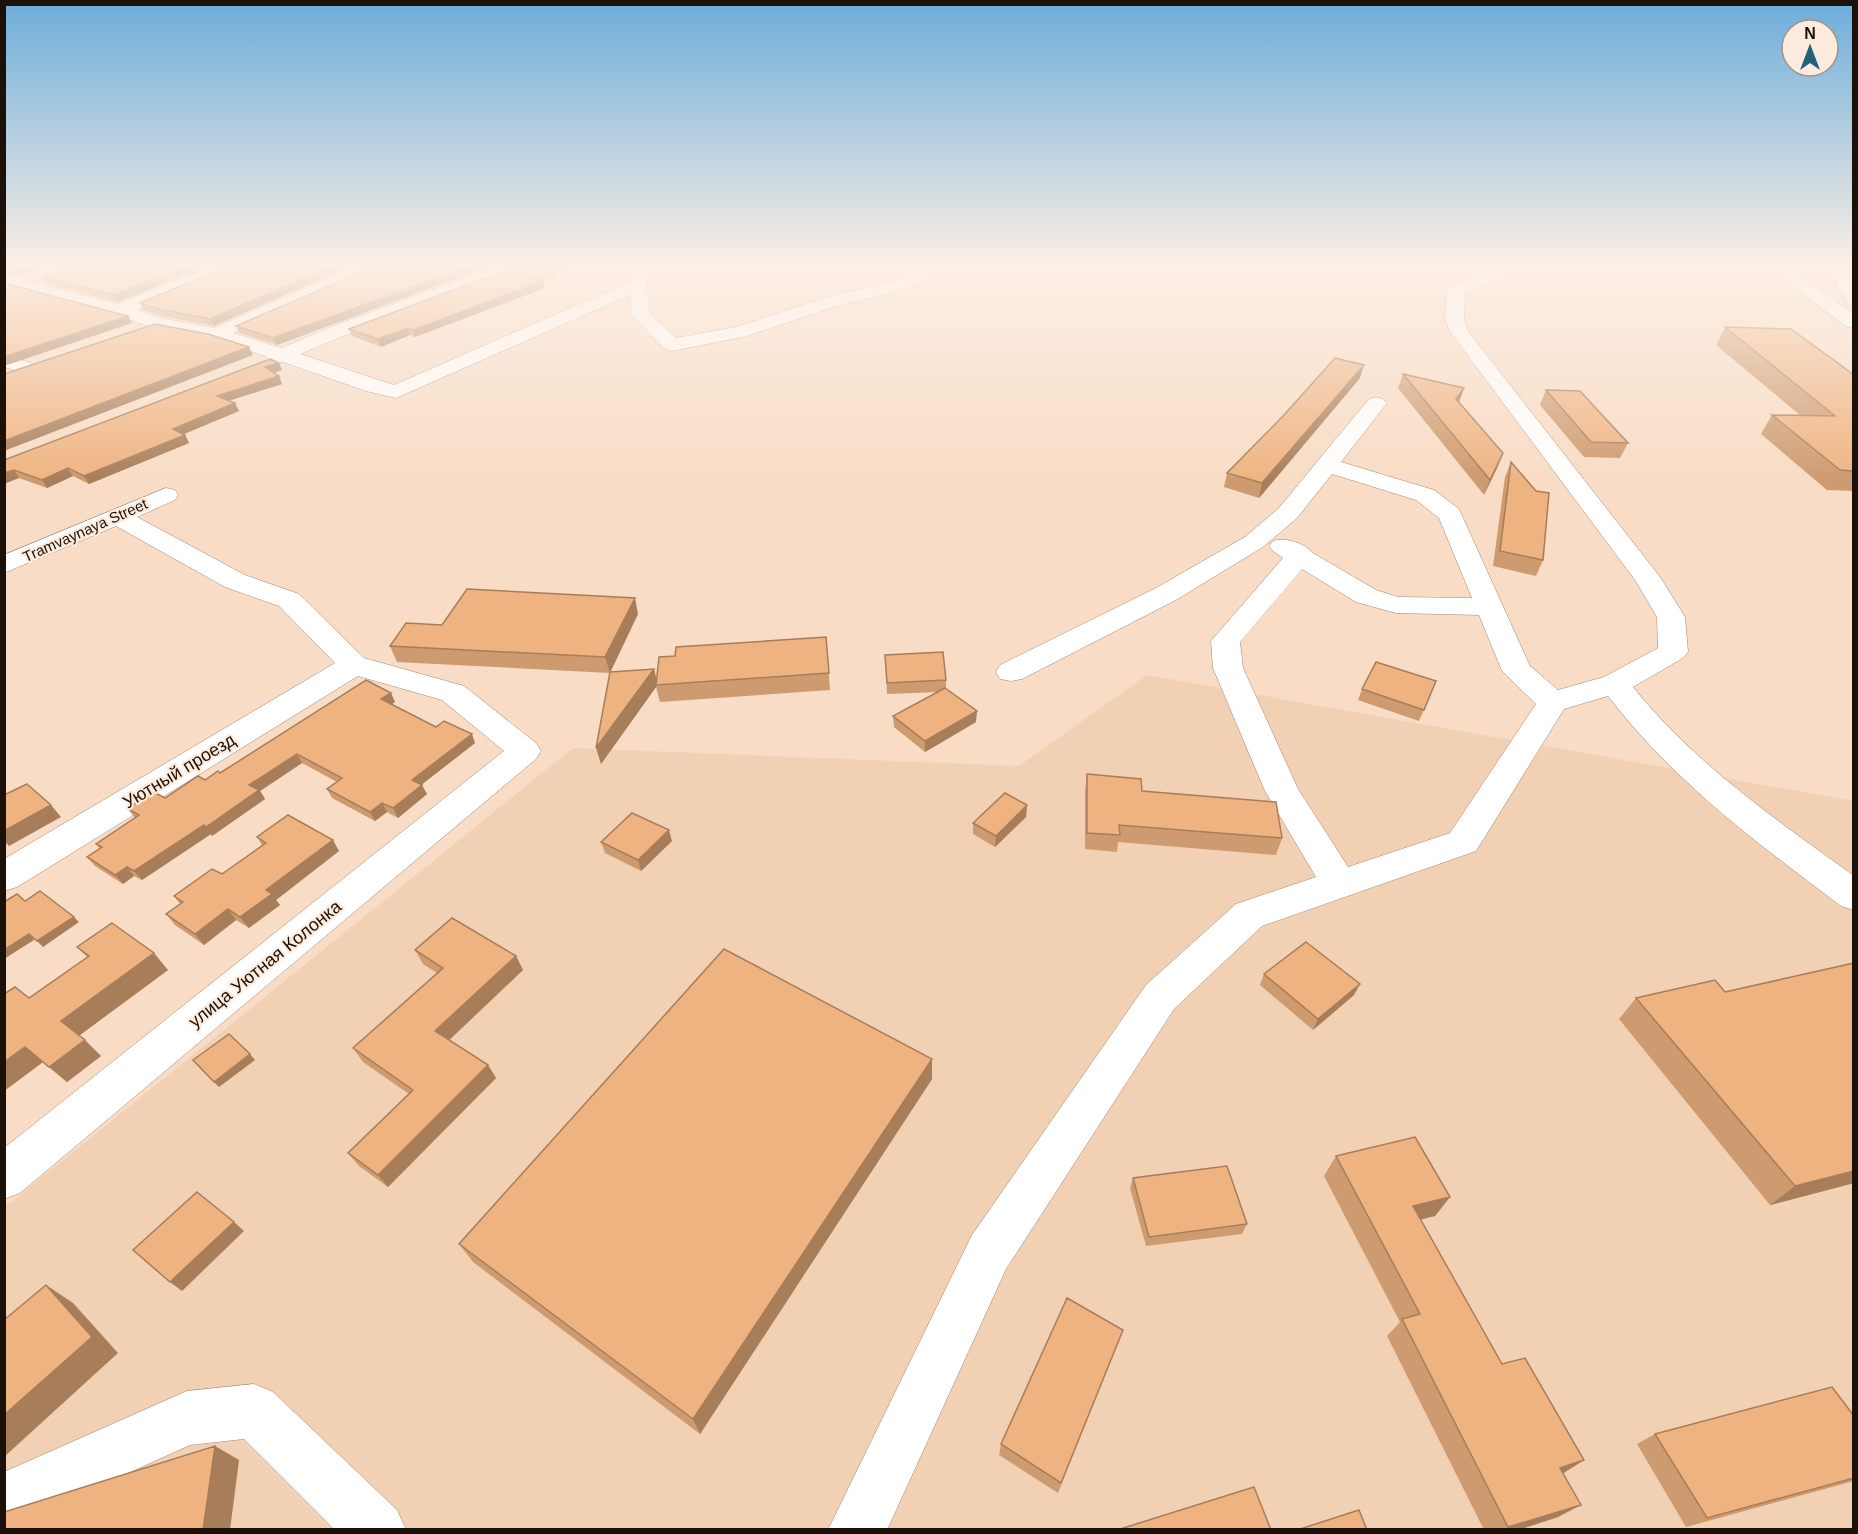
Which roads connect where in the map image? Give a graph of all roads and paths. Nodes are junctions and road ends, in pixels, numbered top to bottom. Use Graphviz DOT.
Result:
graph roads {
  1 [pos="234,340"];
  2 [pos="319,340"];
  3 [pos="506,340"];
  4 [pos="666,340"];
  5 [pos="700,340"];
  6 [pos="1464,340"];
  7 [pos="284,355"];
  8 [pos="4,361"];
  9 [pos="50,361"];
  10 [pos="28,368"];
  11 [pos="250,368"];
  12 [pos="4,376"];
  13 [pos="1377,403"];
  14 [pos="1327,465"];
  15 [pos="166,495"];
  16 [pos="117,516"];
  17 [pos="1261,536"];
  18 [pos="1300,555"];
  19 [pos="4,566"];
  20 [pos="1489,607"];
  21 [pos="354,665"];
  22 [pos="1011,672"];
  23 [pos="1615,684"];
  24 [pos="1554,702"];
  25 [pos="4,877"];
  26 [pos="1339,884"];
  27 [pos="1854,896"];
  28 [pos="4,1177"];
  29 [pos="4,1501"];
  30 [pos="377,1530"];
  31 [pos="856,1530"];
  1 -- 7 [label="street"];
  2 -- 7 [label="street"];
  3 -- 7 [label="street"];
  4 -- 5 [label="street"];
  6 -- 23 [label="street"];
  7 -- 11 [label="street"];
  8 -- 10 [label="street"];
  9 -- 10 [label="street"];
  10 -- 12 [label="street"];
  13 -- 14 [label="street"];
  14 -- 17 [label="street"];
  14 -- 20 [label="street"];
  15 -- 16 [label="street, Tramvaynaya Street"];
  16 -- 19 [label="street, Tramvaynaya Street"];
  16 -- 21 [label="street"];
  17 -- 18 [label="street"];
  17 -- 22 [label="street"];
  18 -- 20 [label="street"];
  18 -- 26 [label="street"];
  20 -- 24 [label="street"];
  21 -- 25 [label="street, Уютный проезд"];
  21 -- 28 [label="street, улица Уютная Колонка"];
  23 -- 24 [label="street"];
  23 -- 27 [label="street"];
  24 -- 26 [label="street"];
  26 -- 31 [label="street"];
  29 -- 30 [label="street"];
}
